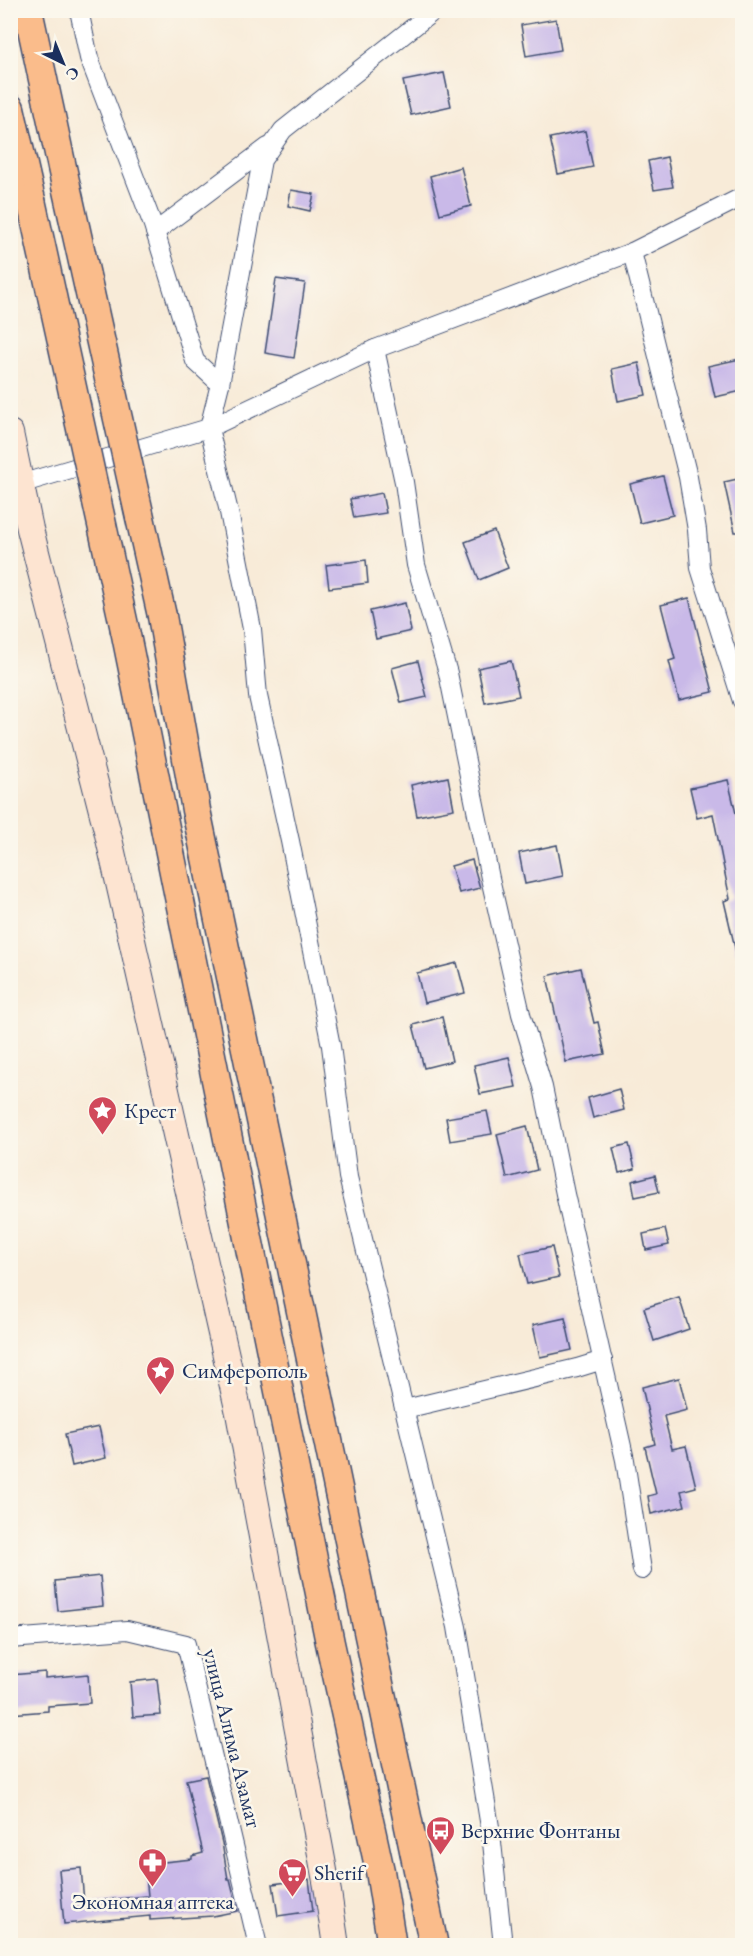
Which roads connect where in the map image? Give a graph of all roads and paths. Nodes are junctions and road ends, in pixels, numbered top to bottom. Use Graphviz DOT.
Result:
graph roads {
  1 [pos="28,10"];
  2 [pos="79,10"];
  3 [pos="435,10"];
  4 [pos="10,108"];
  5 [pos="271,144"];
  6 [pos="742,197"];
  7 [pos="155,232"];
  8 [pos="632,252"];
  9 [pos="375,349"];
  10 [pos="220,384"];
  11 [pos="209,428"];
  12 [pos="10,433"];
  13 [pos="15,484"];
  14 [pos="742,701"];
  15 [pos="603,1360"];
  16 [pos="405,1408"];
  17 [pos="642,1570"];
  18 [pos="10,1639"];
  19 [pos="329,1897"];
  20 [pos="258,1946"];
  21 [pos="317,1946"];
  22 [pos="336,1946"];
  23 [pos="392,1946"];
  24 [pos="434,1946"];
  25 [pos="502,1946"];
  1 -- 24 [label="main road, bridge"];
  2 -- 7 [label="street"];
  3 -- 5 [label="street"];
  4 -- 23 [label="main road, bridge"];
  5 -- 7 [label="street"];
  5 -- 10 [label="street"];
  6 -- 8 [label="street"];
  7 -- 10 [label="street"];
  8 -- 9 [label="street"];
  8 -- 14 [label="street"];
  9 -- 11 [label="street"];
  9 -- 15 [label="street"];
  10 -- 11 [label="street"];
  11 -- 13 [label="street"];
  11 -- 16 [label="street"];
  12 -- 13 [label="main road"];
  13 -- 19 [label="main road"];
  15 -- 16 [label="street"];
  15 -- 17 [label="street"];
  16 -- 25 [label="street"];
  18 -- 20 [label="street, улица Алима Азамат"];
  19 -- 21 [label="main road"];
  19 -- 22 [label="main road"];
}
